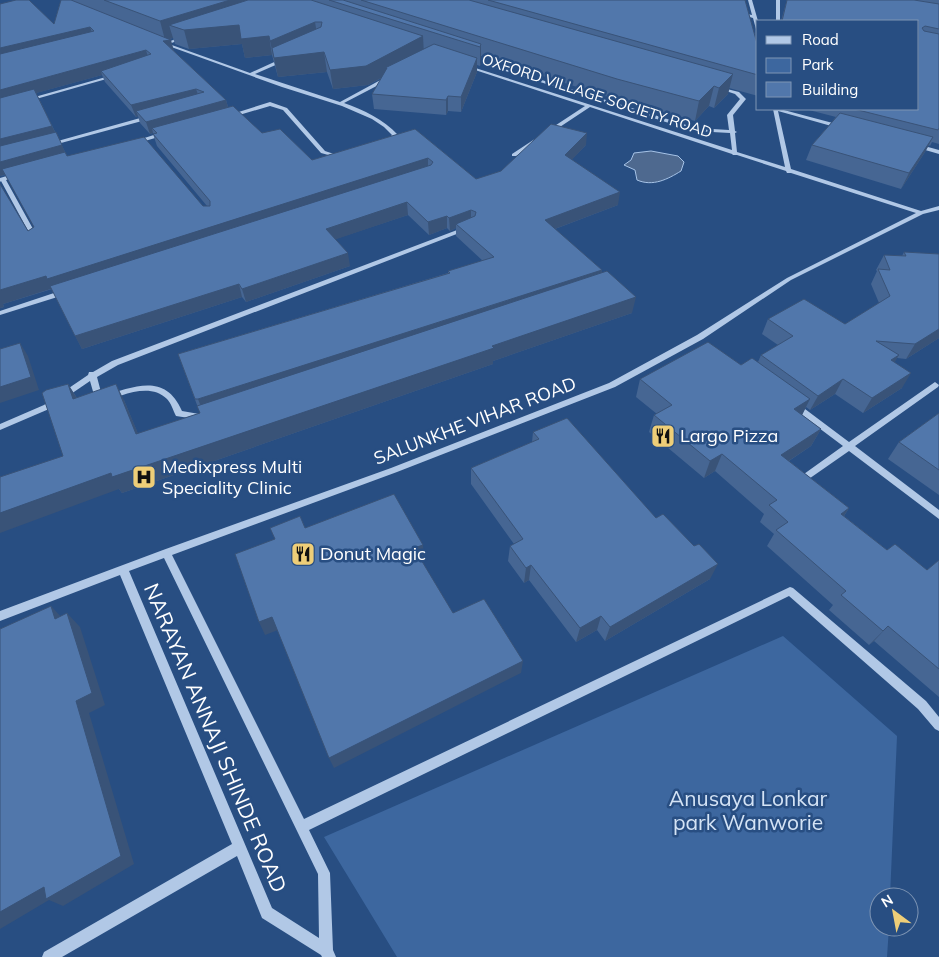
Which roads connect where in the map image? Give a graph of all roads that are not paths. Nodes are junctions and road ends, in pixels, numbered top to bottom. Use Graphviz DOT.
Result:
graph roads {
  1 [pos="750,0"];
  2 [pos="778,0"];
  3 [pos="728,11"];
  4 [pos="755,17"];
  5 [pos="756,20"];
  6 [pos="778,20"];
  7 [pos="191,35"];
  8 [pos="294,55"];
  9 [pos="463,55"];
  10 [pos="460,64"];
  11 [pos="123,73"];
  12 [pos="250,74"];
  13 [pos="394,75"];
  14 [pos="709,85"];
  15 [pos="19,102"];
  16 [pos="342,102"];
  17 [pos="588,106"];
  18 [pos="775,110"];
  19 [pos="779,110"];
  20 [pos="154,116"];
  21 [pos="226,116"];
  22 [pos="846,128"];
  23 [pos="172,132"];
  24 [pos="734,134"];
  25 [pos="144,139"];
  26 [pos="911,144"];
  27 [pos="126,145"];
  28 [pos="38,146"];
  29 [pos="150,146"];
  30 [pos="384,147"];
  31 [pos="939,152"];
  32 [pos="514,154"];
  33 [pos="735,154"];
  34 [pos="352,156"];
  35 [pos="789,172"];
  36 [pos="22,174"];
  37 [pos="1,180"];
  38 [pos="939,208"];
  39 [pos="921,213"];
  40 [pos="472,226"];
  41 [pos="36,240"];
  42 [pos="75,289"];
  43 [pos="0,313"];
  44 [pos="92,374"];
  45 [pos="935,385"];
  46 [pos="788,400"];
  47 [pos="211,415"];
  48 [pos="0,427"];
  49 [pos="850,446"];
  50 [pos="800,481"];
  51 [pos="939,515"];
  52 [pos="166,552"];
  53 [pos="123,569"];
  54 [pos="0,616"];
  55 [pos="939,726"];
  56 [pos="301,827"];
  57 [pos="238,848"];
  58 [pos="327,953"];
  59 [pos="49,957"];
  1 -- 4 [label="street"];
  2 -- 6 [label="street"];
  3 -- 4 [label="street"];
  4 -- 5 [label="street"];
  7 -- 12 [label="street"];
  8 -- 12 [label="street"];
  9 -- 24 [label="street"];
  10 -- 17 [label="street, OXFORD VILLAGE SOCIETY ROAD"];
  11 -- 15 [label="street"];
  12 -- 16 [label="street"];
  13 -- 16 [label="street"];
  14 -- 24 [label="street"];
  16 -- 30 [label="street"];
  17 -- 32 [label="street"];
  17 -- 33 [label="street, OXFORD VILLAGE SOCIETY ROAD"];
  18 -- 35 [label="street"];
  19 -- 22 [label="street"];
  20 -- 28 [label="street"];
  21 -- 34 [label="street"];
  23 -- 25 [label="street"];
  24 -- 33 [label="street"];
  25 -- 27 [label="street"];
  25 -- 29 [label="street"];
  26 -- 31 [label="street"];
  33 -- 35 [label="street, OXFORD VILLAGE SOCIETY ROAD"];
  35 -- 39 [label="street, OXFORD VILLAGE SOCIETY ROAD"];
  36 -- 37 [label="street"];
  37 -- 41 [label="street"];
  38 -- 39 [label="street, SALUNKHE VIHAR ROAD"];
  39 -- 52 [label="street, SALUNKHE VIHAR ROAD"];
  40 -- 44 [label="street"];
  42 -- 43 [label="street"];
  44 -- 47 [label="street"];
  44 -- 48 [label="street"];
  45 -- 49 [label="street"];
  46 -- 49 [label="street"];
  49 -- 50 [label="street"];
  49 -- 51 [label="street"];
  52 -- 53 [label="street, SALUNKHE VIHAR ROAD"];
  52 -- 56 [label="street, NARAYAN ANNAJI SHINDE ROAD"];
  53 -- 54 [label="street, SALUNKHE VIHAR ROAD"];
  53 -- 57 [label="street, NARAYAN ANNAJI SHINDE ROAD"];
  55 -- 56 [label="street"];
  56 -- 58 [label="street, NARAYAN ANNAJI SHINDE ROAD"];
  57 -- 58 [label="street, NARAYAN ANNAJI SHINDE ROAD"];
  57 -- 59 [label="street"];
}
